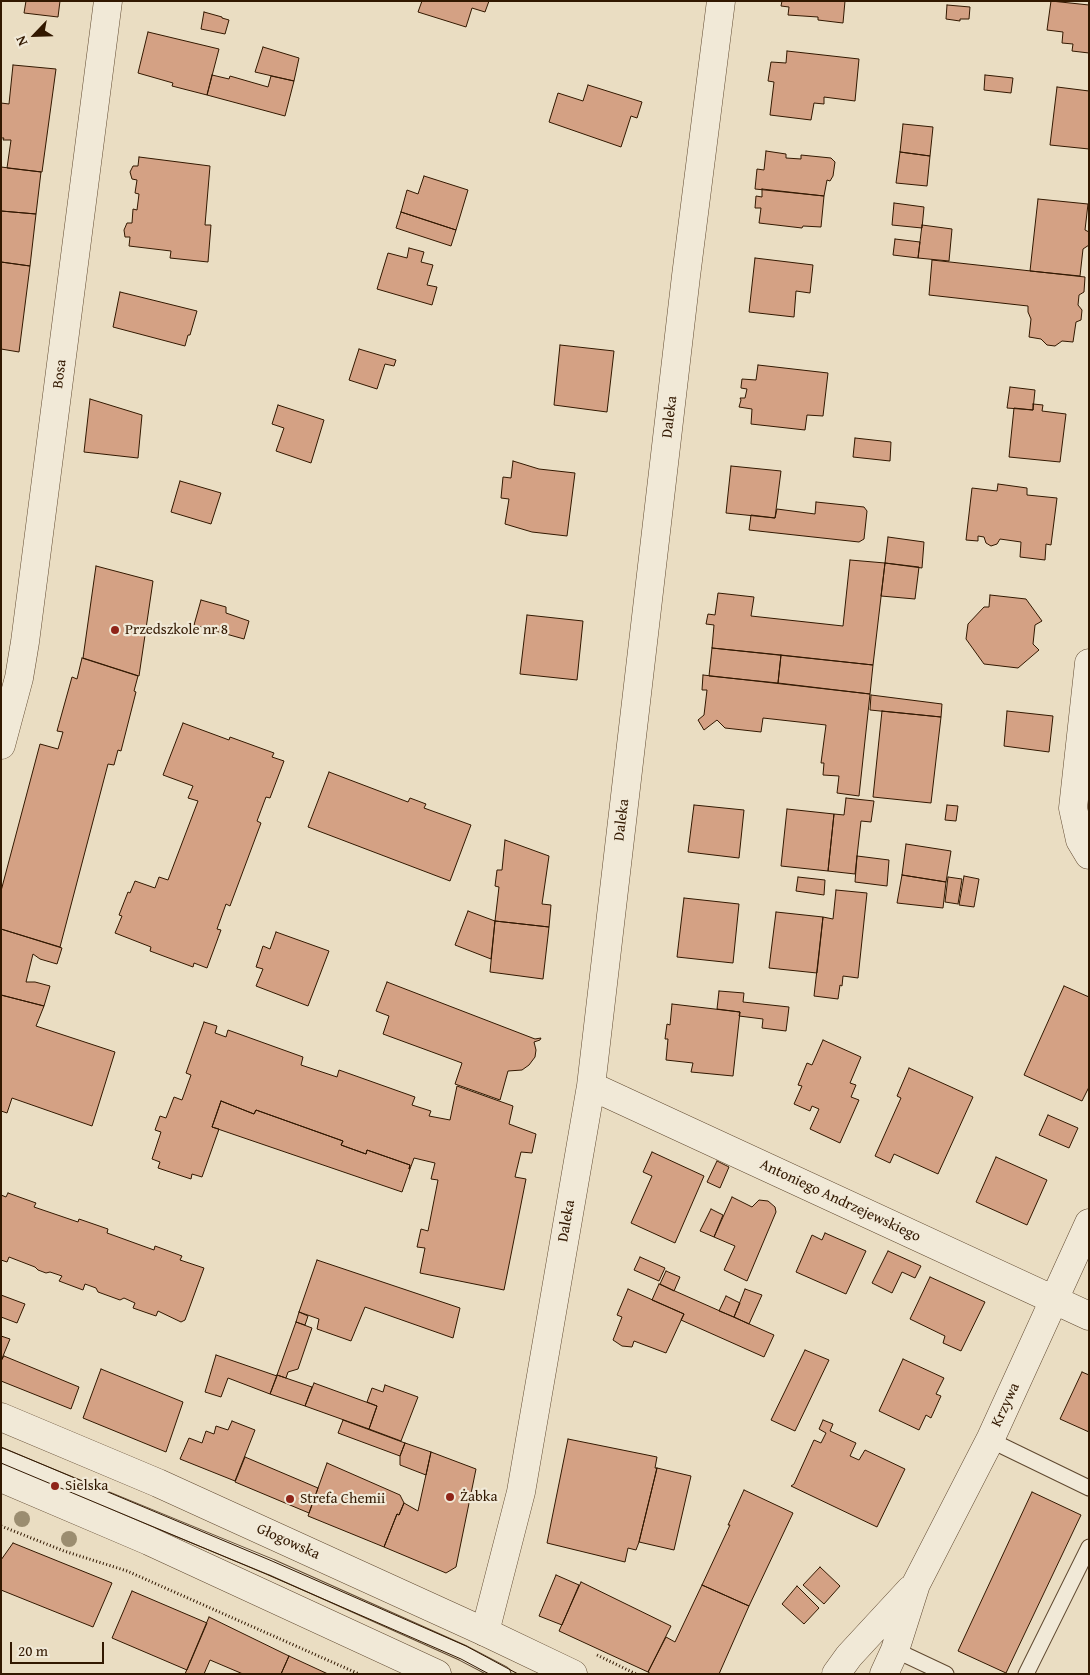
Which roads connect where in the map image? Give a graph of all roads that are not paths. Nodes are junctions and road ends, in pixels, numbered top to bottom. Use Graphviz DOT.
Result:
graph roads {
  1 [pos="108,1"];
  2 [pos="721,1"];
  3 [pos="1089,664"];
  4 [pos="1,745"];
  5 [pos="1084,848"];
  6 [pos="590,1086"];
  7 [pos="1089,1223"];
  8 [pos="1054,1300"];
  9 [pos="1089,1316"];
  10 [pos="1,1417"];
  11 [pos="990,1440"];
  12 [pos="1,1456"];
  13 [pos="1,1478"];
  14 [pos="1089,1488"];
  15 [pos="1089,1547"];
  16 [pos="916,1584"];
  17 [pos="485,1632"];
  18 [pos="890,1662"];
  19 [pos="437,1674"];
  20 [pos="503,1674"];
  21 [pos="573,1674"];
  22 [pos="836,1674"];
  23 [pos="946,1674"];
  24 [pos="1026,1674"];
  1 -- 4 [label="street, Bosa"];
  2 -- 6 [label="street, Daleka"];
  3 -- 5 [label="street"];
  6 -- 8 [label="street, Antoniego Andrzejewskiego"];
  6 -- 17 [label="street, Daleka"];
  7 -- 8 [label="street, Krzywa"];
  8 -- 9 [label="street, Antoniego Andrzejewskiego"];
  8 -- 11 [label="street, Krzywa"];
  10 -- 17 [label="street, Głogowska"];
  11 -- 14 [label="lane"];
  11 -- 16 [label="street, Krzywa"];
  12 -- 20 [label="lane"];
  13 -- 19 [label="street"];
  15 -- 24 [label="lane"];
  16 -- 18 [label="street, Krzywa"];
  16 -- 22 [label="street, Krzywa"];
  17 -- 21 [label="street, Głogowska"];
  18 -- 23 [label="lane"];
}
